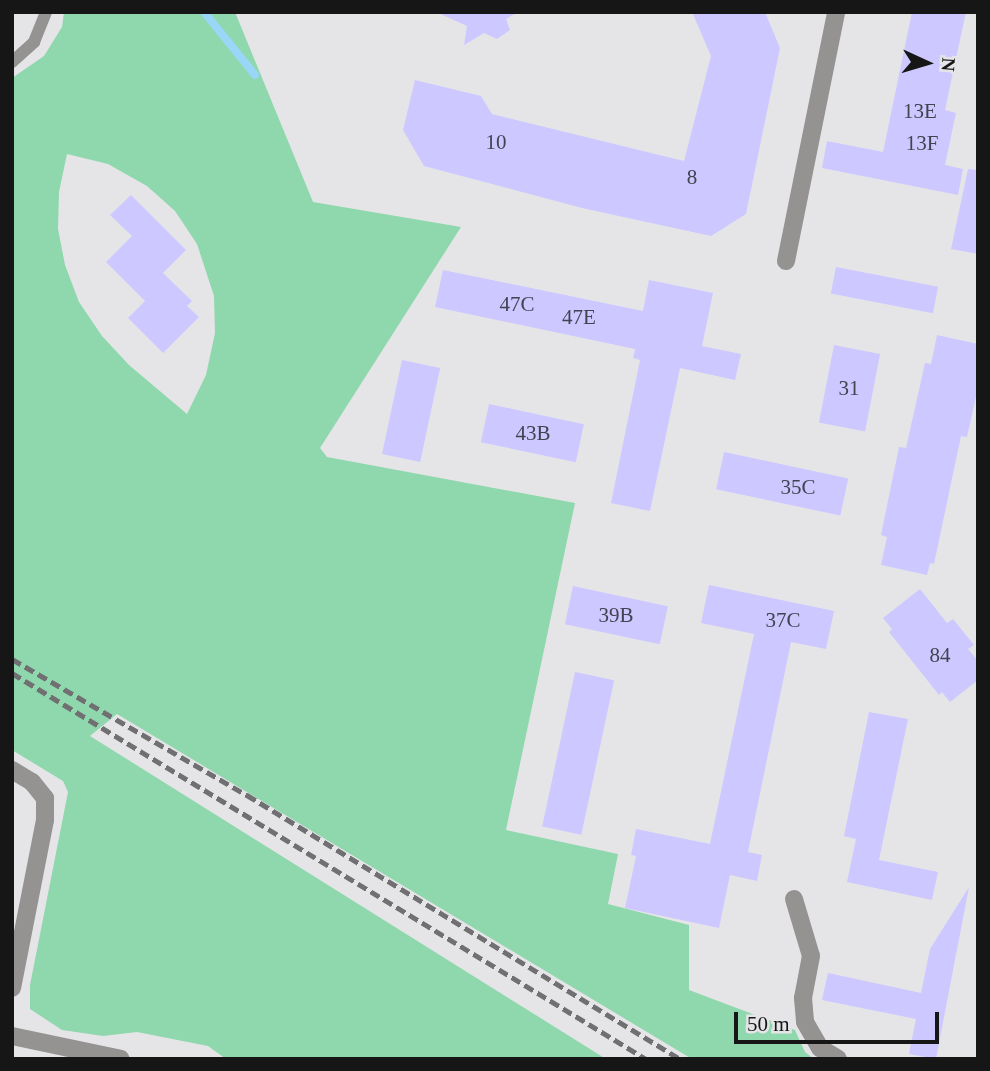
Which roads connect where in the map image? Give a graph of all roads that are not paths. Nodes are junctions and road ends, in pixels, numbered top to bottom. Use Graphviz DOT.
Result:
graph roads {
  1 [pos="46,12"];
  2 [pos="836,12"];
  3 [pos="12,62"];
  4 [pos="786,261"];
  5 [pos="12,770"];
  6 [pos="794,899"];
  7 [pos="12,988"];
  8 [pos="12,1036"];
  9 [pos="95,1056"];
  10 [pos="121,1059"];
  11 [pos="838,1059"];
  1 -- 3 [label="lane"];
  2 -- 4 [label="street"];
  5 -- 7 [label="street"];
  6 -- 11 [label="street"];
  8 -- 9 [label="street"];
  9 -- 10 [label="street"];
}
